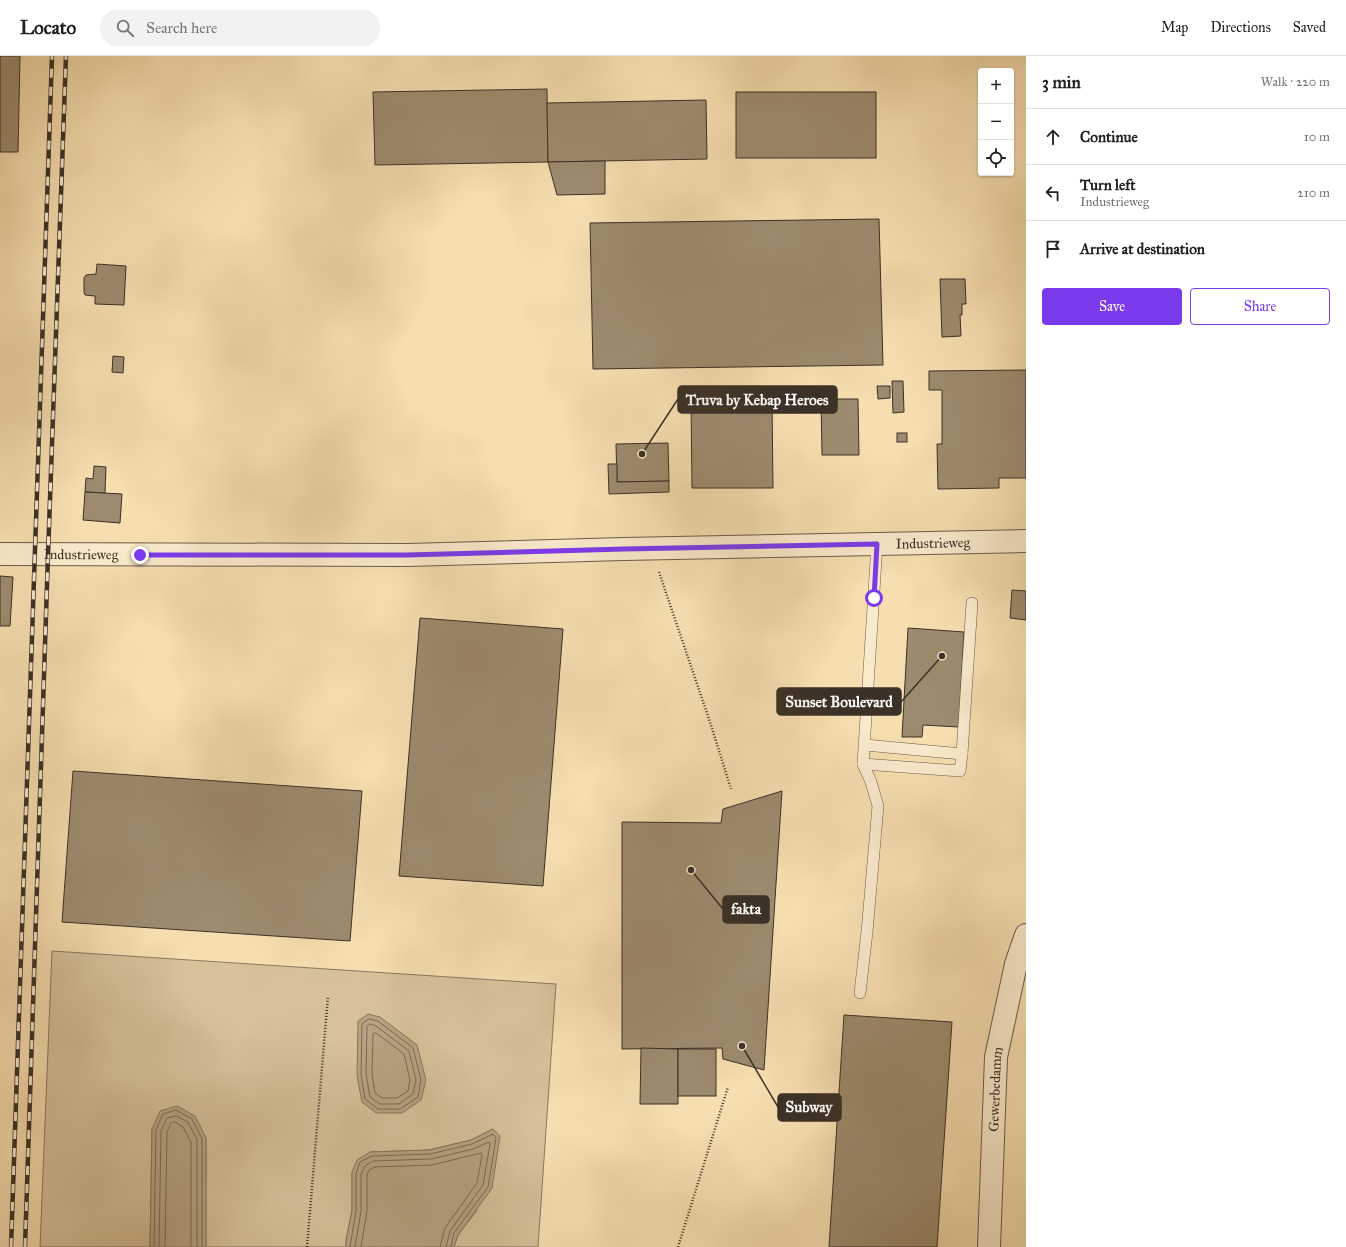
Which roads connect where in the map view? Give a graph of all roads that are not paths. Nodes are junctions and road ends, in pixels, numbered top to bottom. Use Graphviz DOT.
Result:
graph roads {
  1 [pos="1026,541"];
  2 [pos="877,544"];
  3 [pos="0,554"];
  4 [pos="972,603"];
  5 [pos="865,745"];
  6 [pos="962,754"];
  7 [pos="863,764"];
  8 [pos="1026,935"];
  9 [pos="860,993"];
  10 [pos="989,1247"];
  1 -- 2 [label="street, Industrieweg"];
  2 -- 3 [label="street, Industrieweg"];
  2 -- 5 [label="lane"];
  4 -- 6 [label="lane"];
  5 -- 6 [label="lane"];
  5 -- 7 [label="lane"];
  6 -- 7 [label="lane"];
  7 -- 9 [label="lane"];
  8 -- 10 [label="street, Gewerbedamm"];
}
